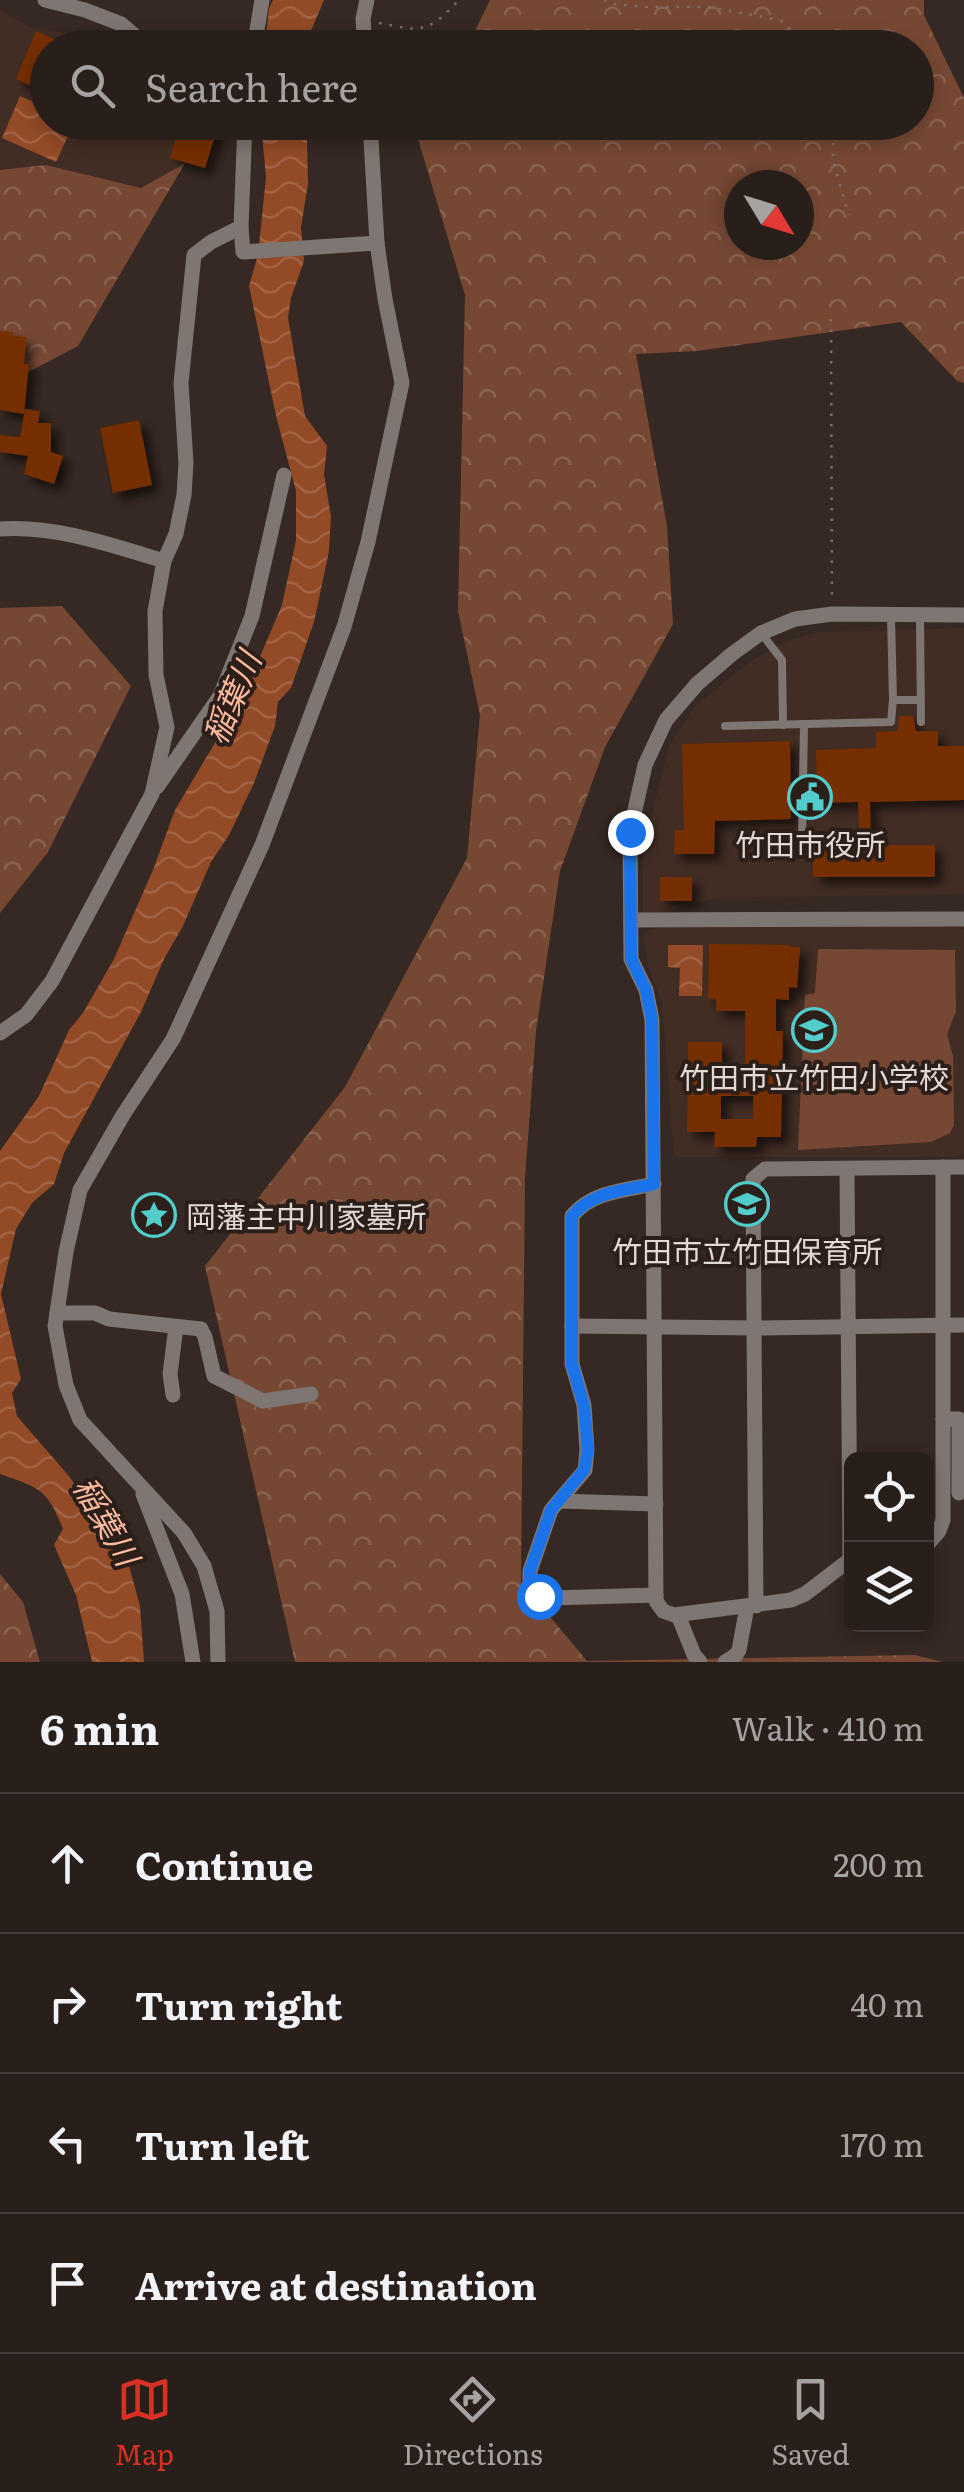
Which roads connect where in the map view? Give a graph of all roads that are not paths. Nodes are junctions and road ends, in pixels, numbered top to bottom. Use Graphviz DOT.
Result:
graph roads {
  1 [pos="45,0"];
  2 [pos="262,0"];
  3 [pos="367,0"];
  4 [pos="128,30"];
  5 [pos="257,30"];
  6 [pos="363,30"];
  7 [pos="243,140"];
  8 [pos="370,140"];
  9 [pos="241,227"];
  10 [pos="373,244"];
  11 [pos="284,476"];
  12 [pos="0,529"];
  13 [pos="164,561"];
  14 [pos="964,614"];
  15 [pos="891,616"];
  16 [pos="920,616"];
  17 [pos="761,634"];
  18 [pos="893,700"];
  19 [pos="920,700"];
  20 [pos="920,722"];
  21 [pos="783,724"];
  22 [pos="804,724"];
  23 [pos="724,726"];
  24 [pos="152,794"];
  25 [pos="802,841"];
  26 [pos="964,919"];
  27 [pos="631,920"];
  28 [pos="0,1034"];
  29 [pos="943,1167"];
  30 [pos="964,1168"];
  31 [pos="847,1169"];
  32 [pos="654,1184"];
  33 [pos="57,1312"];
  34 [pos="943,1324"];
  35 [pos="964,1325"];
  36 [pos="572,1326"];
  37 [pos="655,1326"];
  38 [pos="848,1326"];
  39 [pos="176,1327"];
  40 [pos="756,1328"];
  41 [pos="173,1394"];
  42 [pos="311,1394"];
  43 [pos="943,1420"];
  44 [pos="138,1481"];
  45 [pos="958,1492"];
  46 [pos="558,1501"];
  47 [pos="656,1504"];
  48 [pos="851,1542"];
  49 [pos="929,1542"];
  50 [pos="844,1563"];
  51 [pos="656,1595"];
  52 [pos="751,1606"];
  53 [pos="678,1615"];
  54 [pos="193,1662"];
  55 [pos="218,1662"];
  56 [pos="700,1662"];
  57 [pos="725,1662"];
  1 -- 4 [label="street"];
  2 -- 5 [label="street"];
  3 -- 6 [label="street"];
  7 -- 9 [label="street"];
  8 -- 10 [label="street"];
  9 -- 10 [label="street"];
  9 -- 13 [label="street"];
  10 -- 33 [label="street"];
  11 -- 24 [label="street"];
  12 -- 13 [label="street"];
  13 -- 24 [label="street"];
  14 -- 16 [label="street"];
  15 -- 16 [label="street"];
  15 -- 17 [label="street"];
  15 -- 18 [label="lane"];
  16 -- 19 [label="lane"];
  17 -- 21 [label="lane"];
  17 -- 27 [label="street"];
  18 -- 19 [label="lane"];
  18 -- 22 [label="lane"];
  19 -- 20 [label="lane"];
  21 -- 22 [label="lane"];
  21 -- 23 [label="lane"];
  22 -- 25 [label="lane"];
  24 -- 28 [label="street"];
  26 -- 27 [label="street"];
  27 -- 32 [label="street"];
  29 -- 30 [label="street"];
  29 -- 31 [label="street"];
  29 -- 34 [label="street"];
  31 -- 38 [label="street"];
  31 -- 40 [label="street"];
  32 -- 36 [label="street"];
  32 -- 37 [label="street"];
  33 -- 39 [label="street"];
  33 -- 44 [label="street"];
  34 -- 35 [label="street"];
  34 -- 38 [label="street"];
  34 -- 43 [label="street"];
  36 -- 37 [label="street"];
  36 -- 46 [label="street"];
  37 -- 40 [label="street"];
  37 -- 47 [label="street"];
  38 -- 40 [label="street"];
  38 -- 48 [label="street"];
  39 -- 41 [label="street"];
  39 -- 42 [label="street"];
  40 -- 52 [label="street"];
  43 -- 45 [label="street"];
  43 -- 49 [label="street"];
  44 -- 54 [label="street"];
  44 -- 55 [label="street"];
  46 -- 47 [label="street"];
  46 -- 51 [label="street"];
  47 -- 51 [label="street"];
  50 -- 52 [label="street"];
  51 -- 53 [label="street"];
  52 -- 53 [label="street"];
  52 -- 57 [label="street"];
  53 -- 56 [label="street"];
}
